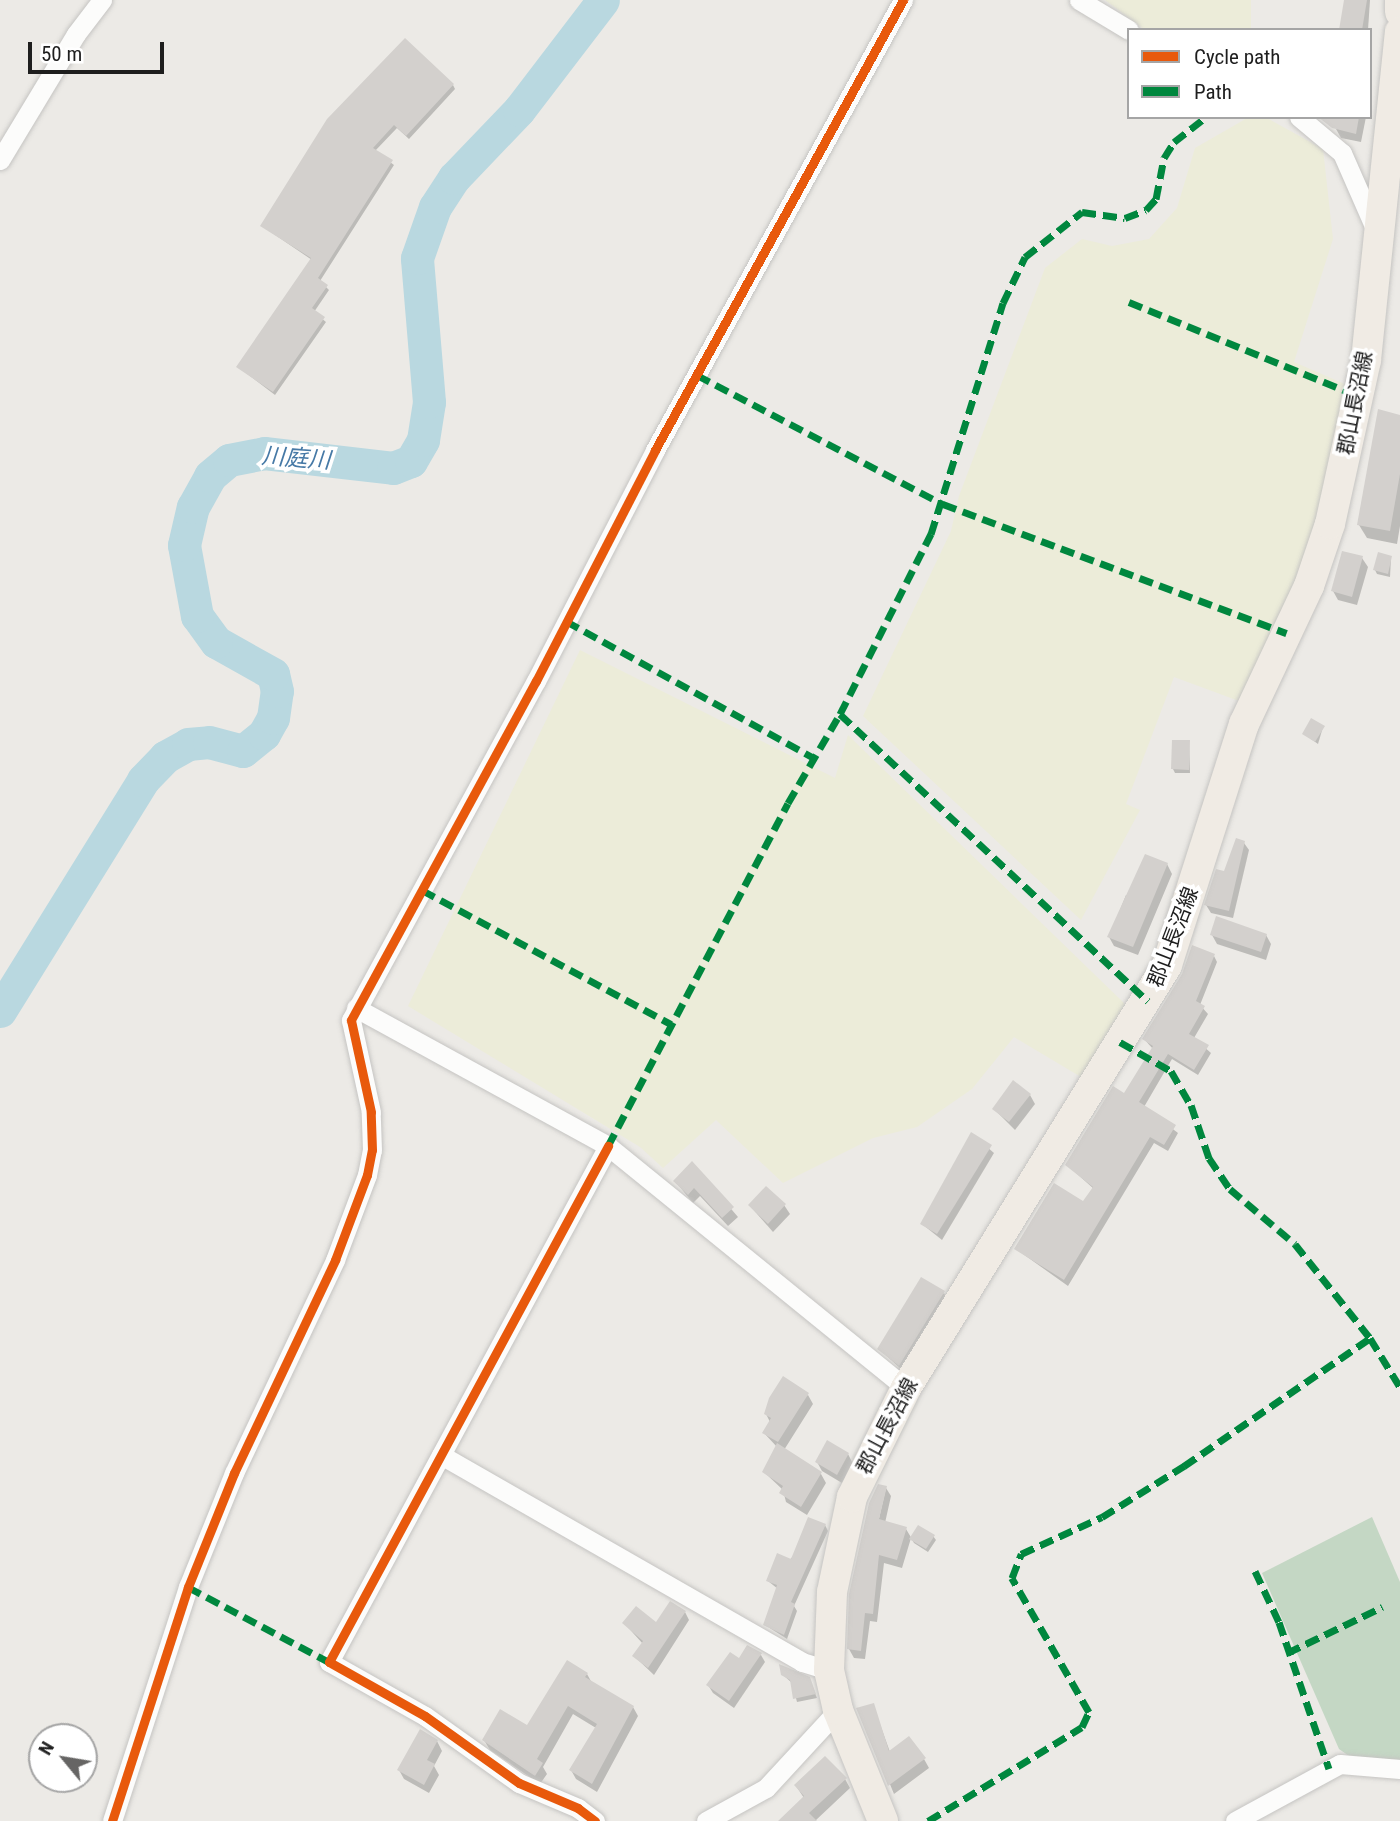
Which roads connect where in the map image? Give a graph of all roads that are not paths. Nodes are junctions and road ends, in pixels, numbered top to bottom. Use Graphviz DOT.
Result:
graph roads {
  1 [pos="103,0"];
  2 [pos="903,0"];
  3 [pos="1079,0"];
  4 [pos="1400,0"];
  5 [pos="1400,12"];
  6 [pos="1127,29"];
  7 [pos="1400,32"];
  8 [pos="1300,119"];
  9 [pos="0,160"];
  10 [pos="1377,232"];
  11 [pos="356,1008"];
  12 [pos="608,1146"];
  13 [pos="906,1388"];
  14 [pos="441,1455"];
  15 [pos="829,1670"];
  16 [pos="838,1710"];
  17 [pos="1400,1769"];
  18 [pos="1247,1818"];
  19 [pos="112,1821"];
  20 [pos="595,1821"];
  21 [pos="706,1821"];
  22 [pos="883,1821"];
  1 -- 9 [label="street"];
  2 -- 11 [label="street"];
  3 -- 6 [label="street"];
  4 -- 5 [label="main road"];
  7 -- 10 [label="main road, 郡山長沼線"];
  8 -- 10 [label="street"];
  10 -- 13 [label="main road, 郡山長沼線"];
  11 -- 12 [label="street"];
  11 -- 19 [label="street"];
  12 -- 13 [label="street"];
  12 -- 14 [label="street"];
  13 -- 15 [label="main road, 郡山長沼線"];
  14 -- 15 [label="street"];
  14 -- 20 [label="street"];
  15 -- 16 [label="main road, 郡山長沼線"];
  16 -- 21 [label="street"];
  16 -- 22 [label="main road, 郡山長沼線"];
  17 -- 18 [label="street"];
}
